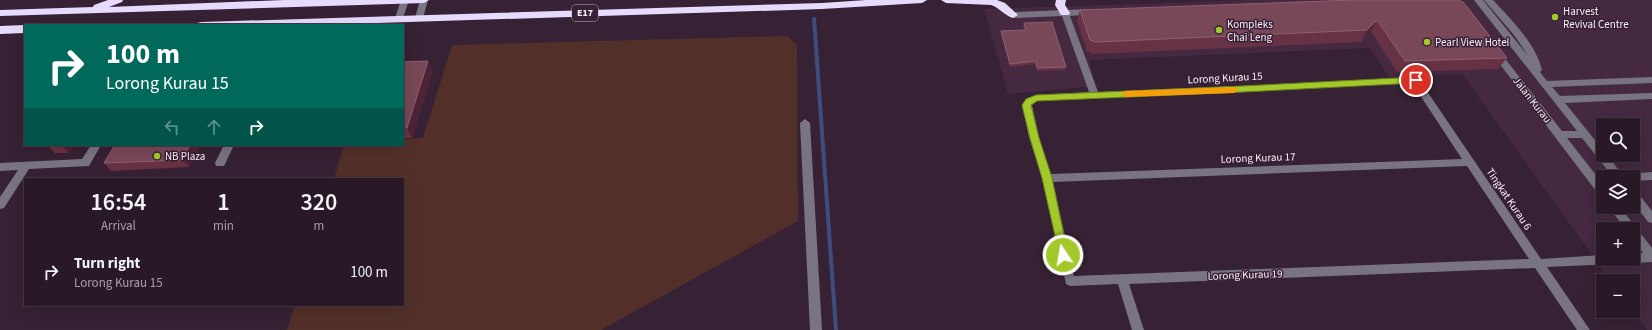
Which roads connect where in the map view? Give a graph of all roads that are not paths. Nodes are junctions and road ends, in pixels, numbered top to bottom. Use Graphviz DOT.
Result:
graph roads {
  1 [pos="118,0"];
  2 [pos="361,0"];
  3 [pos="405,0"];
  4 [pos="424,0"];
  5 [pos="922,0"];
  6 [pos="946,0"];
  7 [pos="1061,0"];
  8 [pos="1478,0"];
  9 [pos="1488,0"];
  10 [pos="86,12"];
  11 [pos="1097,12"];
  12 [pos="0,13"];
  13 [pos="1065,13"];
  14 [pos="1013,15"];
  15 [pos="399,18"];
  16 [pos="419,18"];
  17 [pos="237,24"];
  18 [pos="24,29"];
  19 [pos="0,30"];
  20 [pos="1489,45"];
  21 [pos="1537,73"];
  22 [pos="1416,80"];
  23 [pos="1652,80"];
  24 [pos="1545,84"];
  25 [pos="1095,96"];
  26 [pos="1652,96"];
  27 [pos="1036,98"];
  28 [pos="1557,100"];
  29 [pos="805,124"];
  30 [pos="1584,134"];
  31 [pos="1560,135"];
  32 [pos="95,146"];
  33 [pos="228,146"];
  34 [pos="1470,162"];
  35 [pos="220,163"];
  36 [pos="26,166"];
  37 [pos="0,167"];
  38 [pos="1613,170"];
  39 [pos="1652,176"];
  40 [pos="1640,177"];
  41 [pos="1047,178"];
  42 [pos="1596,183"];
  43 [pos="1640,203"];
  44 [pos="0,205"];
  45 [pos="1619,214"];
  46 [pos="1652,218"];
  47 [pos="1626,222"];
  48 [pos="1640,240"];
  49 [pos="1652,256"];
  50 [pos="1640,257"];
  51 [pos="1596,260"];
  52 [pos="1538,263"];
  53 [pos="1122,280"];
  54 [pos="816,330"];
  55 [pos="1138,330"];
  56 [pos="1584,330"];
  1 -- 10 [label="highway"];
  2 -- 3 [label="highway"];
  2 -- 10 [label="highway"];
  3 -- 4 [label="highway"];
  3 -- 15 [label="street"];
  4 -- 16 [label="street"];
  5 -- 16 [label="highway, E17"];
  6 -- 14 [label="highway"];
  7 -- 13 [label="highway"];
  8 -- 21 [label="street, Jalan Kurau"];
  9 -- 21 [label="street, Jalan Kurau"];
  10 -- 12 [label="highway"];
  11 -- 13 [label="street"];
  13 -- 14 [label="street"];
  13 -- 25 [label="street"];
  15 -- 16 [label="highway, E17"];
  15 -- 17 [label="highway, E17"];
  18 -- 19 [label="highway"];
  20 -- 31 [label="street, Jalan Kurau"];
  21 -- 24 [label="street, Jalan Kurau"];
  22 -- 25 [label="street, Lorong Kurau 15"];
  22 -- 34 [label="street, Tingkat Kurau 6"];
  23 -- 24 [label="street"];
  24 -- 28 [label="street, Jalan Kurau"];
  25 -- 27 [label="street, Lorong Kurau 15"];
  26 -- 28 [label="street"];
  27 -- 41 [label="street, Lorong Kurau 19"];
  28 -- 30 [label="street, Jalan Kurau"];
  29 -- 54 [label="street"];
  30 -- 31 [label="street"];
  30 -- 38 [label="street, Jalan Kurau"];
  31 -- 42 [label="street, Jalan Kurau"];
  32 -- 36 [label="street"];
  33 -- 35 [label="street"];
  34 -- 41 [label="street, Lorong Kurau 17"];
  34 -- 52 [label="street, Tingkat Kurau 6"];
  36 -- 37 [label="street"];
  36 -- 44 [label="street"];
  39 -- 40 [label="street"];
  41 -- 53 [label="street, Lorong Kurau 19"];
  43 -- 46 [label="street"];
  45 -- 47 [label="street"];
  48 -- 49 [label="street"];
  49 -- 50 [label="street"];
  51 -- 52 [label="street, Lorong Kurau 19"];
  52 -- 53 [label="street, Lorong Kurau 19"];
  52 -- 56 [label="street, Tingkat Kurau 6"];
  53 -- 55 [label="street"];
}
